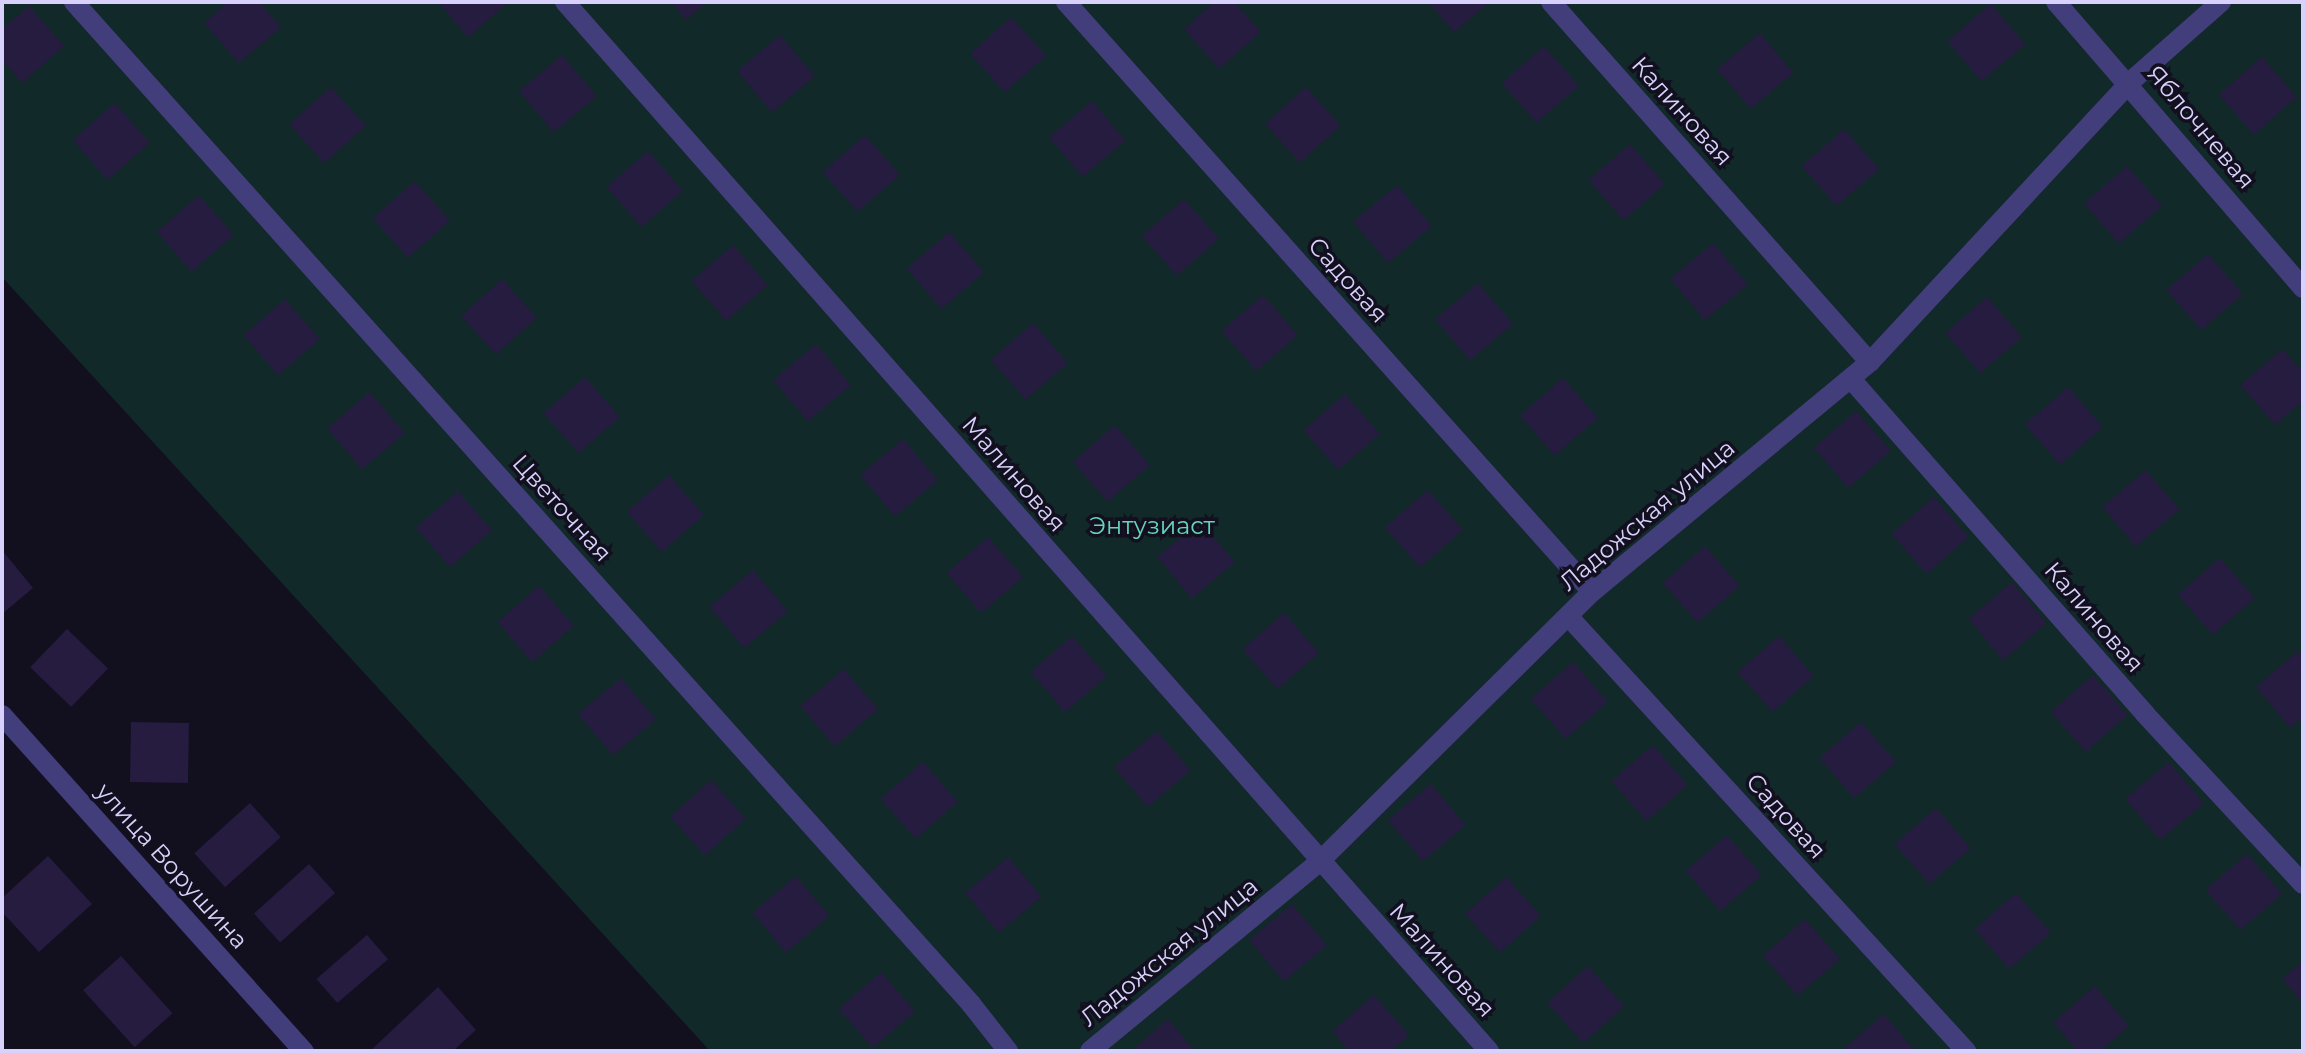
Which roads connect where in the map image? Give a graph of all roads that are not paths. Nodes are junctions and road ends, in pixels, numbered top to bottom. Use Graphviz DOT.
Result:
graph roads {
  1 [pos="74,2"];
  2 [pos="565,2"];
  3 [pos="1066,2"];
  4 [pos="1551,2"];
  5 [pos="2056,2"];
  6 [pos="2221,2"];
  7 [pos="2129,83"];
  8 [pos="2303,288"];
  9 [pos="1870,362"];
  10 [pos="1851,379"];
  11 [pos="1592,592"];
  12 [pos="1568,616"];
  13 [pos="2,715"];
  14 [pos="1319,862"];
  15 [pos="2303,884"];
  16 [pos="304,1051"];
  17 [pos="1008,1051"];
  18 [pos="1090,1051"];
  19 [pos="1489,1051"];
  20 [pos="1966,1051"];
  1 -- 17 [label="street, Цветочная"];
  2 -- 14 [label="street, Малиновая"];
  3 -- 11 [label="street, Садовая"];
  4 -- 9 [label="street, Калиновая"];
  5 -- 7 [label="street, Яблочневая"];
  6 -- 7 [label="street, Ладожская улица"];
  7 -- 8 [label="street, Яблочневая"];
  7 -- 9 [label="street, Ладожская улица"];
  9 -- 10 [label="street, Ладожская улица"];
  10 -- 11 [label="street, Ладожская улица"];
  10 -- 15 [label="street, Калиновая"];
  11 -- 12 [label="street, Ладожская улица"];
  12 -- 14 [label="street, Ладожская улица"];
  12 -- 20 [label="street, Садовая"];
  13 -- 16 [label="street, улица Ворушина"];
  14 -- 18 [label="street, Ладожская улица"];
  14 -- 19 [label="street, Малиновая"];
}
